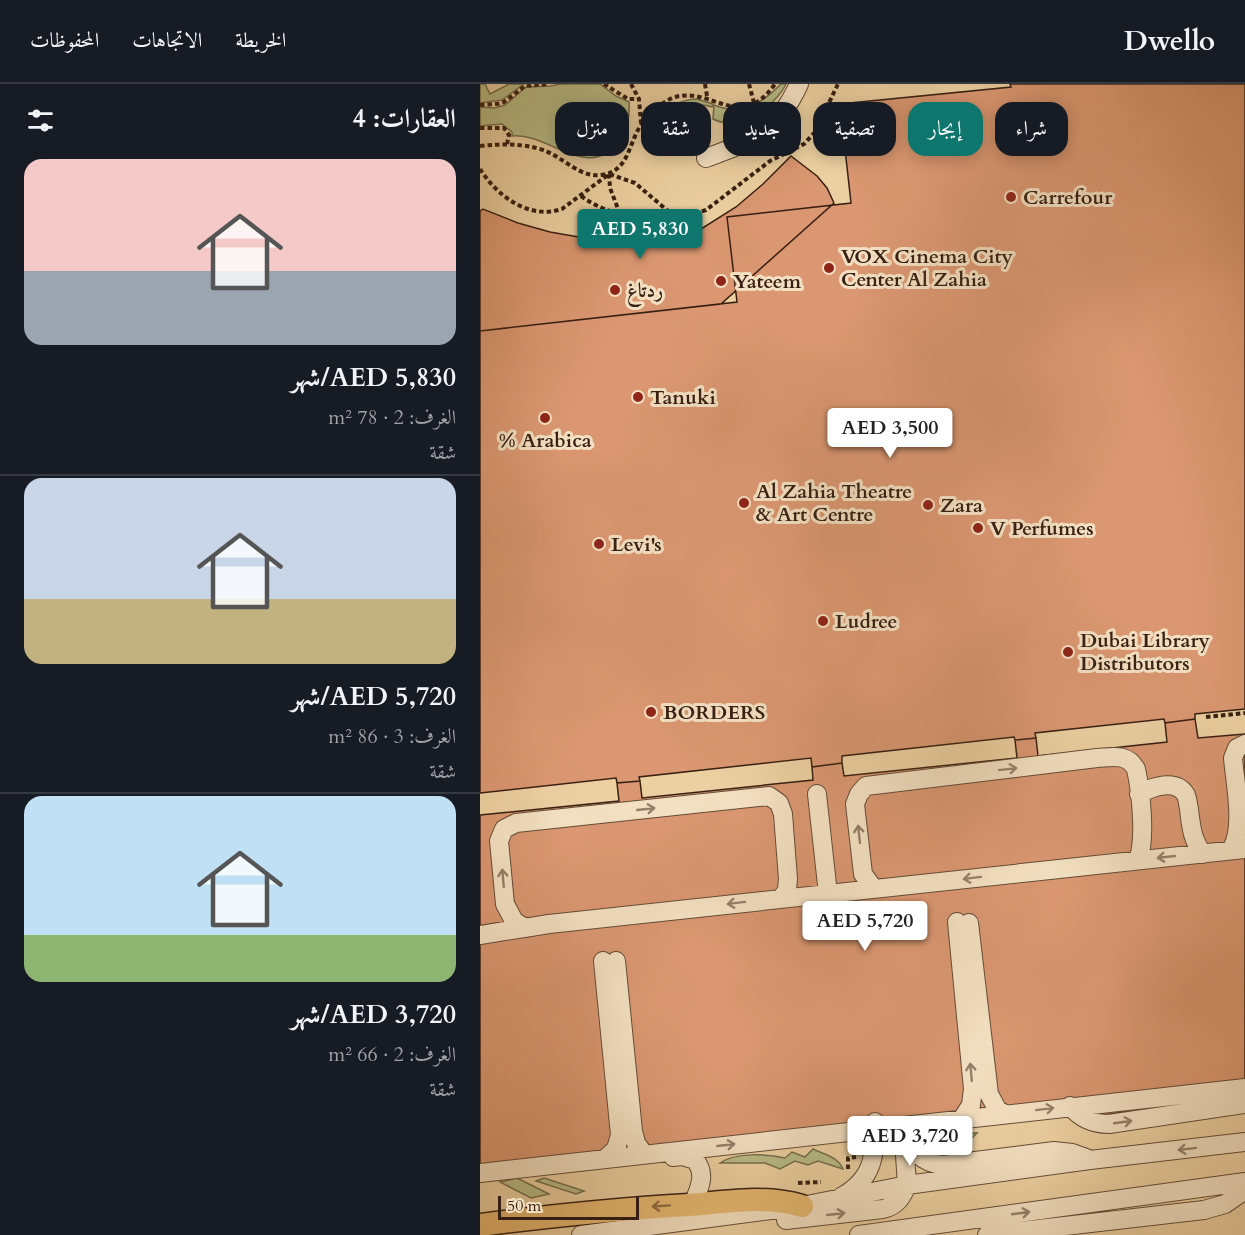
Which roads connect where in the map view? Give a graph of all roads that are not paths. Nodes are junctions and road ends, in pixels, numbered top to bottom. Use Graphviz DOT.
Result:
graph roads {
  1 [pos="800,84"];
  2 [pos="706,158"];
  3 [pos="1245,744"];
  4 [pos="817,794"];
  5 [pos="1139,794"];
  6 [pos="1238,849"];
  7 [pos="1203,854"];
  8 [pos="1138,860"];
  9 [pos="874,889"];
  10 [pos="828,894"];
  11 [pos="781,899"];
  12 [pos="525,928"];
  13 [pos="480,935"];
  14 [pos="1245,1088"];
  15 [pos="1245,1104"];
  16 [pos="1070,1106"];
  17 [pos="1004,1114"];
  18 [pos="962,1119"];
  19 [pos="875,1122"];
  20 [pos="1245,1142"];
  21 [pos="644,1154"];
  22 [pos="606,1158"];
  23 [pos="1090,1160"];
  24 [pos="480,1174"];
  25 [pos="1245,1182"];
  26 [pos="907,1185"];
  27 [pos="1245,1190"];
  28 [pos="838,1199"];
  29 [pos="693,1204"];
  30 [pos="802,1206"];
  31 [pos="480,1225"];
  32 [pos="998,1234"];
  33 [pos="581,1235"];
  34 [pos="653,1235"];
  35 [pos="859,1235"];
  1 -- 2 [label="street"];
  3 -- 6 [label="street"];
  4 -- 10 [label="street"];
  5 -- 7 [label="street"];
  5 -- 8 [label="street"];
  9 -- 5 [label="street, one-way"];
  6 -- 7 [label="street"];
  7 -- 8 [label="street, one-way"];
  8 -- 9 [label="street, one-way"];
  9 -- 10 [label="street"];
  10 -- 11 [label="street"];
  11 -- 12 [label="street, one-way"];
  12 -- 11 [label="street, one-way"];
  12 -- 13 [label="street"];
  14 -- 16 [label="street"];
  16 -- 15 [label="street, one-way"];
  17 -- 16 [label="street, one-way"];
  17 -- 18 [label="street"];
  18 -- 17 [label="street, one-way"];
  21 -- 18 [label="street, one-way"];
  19 -- 28 [label="street"];
  20 -- 23 [label="street, one-way"];
  21 -- 22 [label="street"];
  21 -- 22 [label="street"];
  22 -- 24 [label="street"];
  23 -- 26 [label="street"];
  23 -- 26 [label="street"];
  24 -- 29 [label="street"];
  35 -- 25 [label="street, one-way"];
  26 -- 28 [label="street"];
  34 -- 26 [label="street, one-way"];
  27 -- 32 [label="street"];
  28 -- 30 [label="street"];
  29 -- 30 [label="main road"];
  29 -- 31 [label="main road, one-way"];
  30 -- 33 [label="street"];
}
